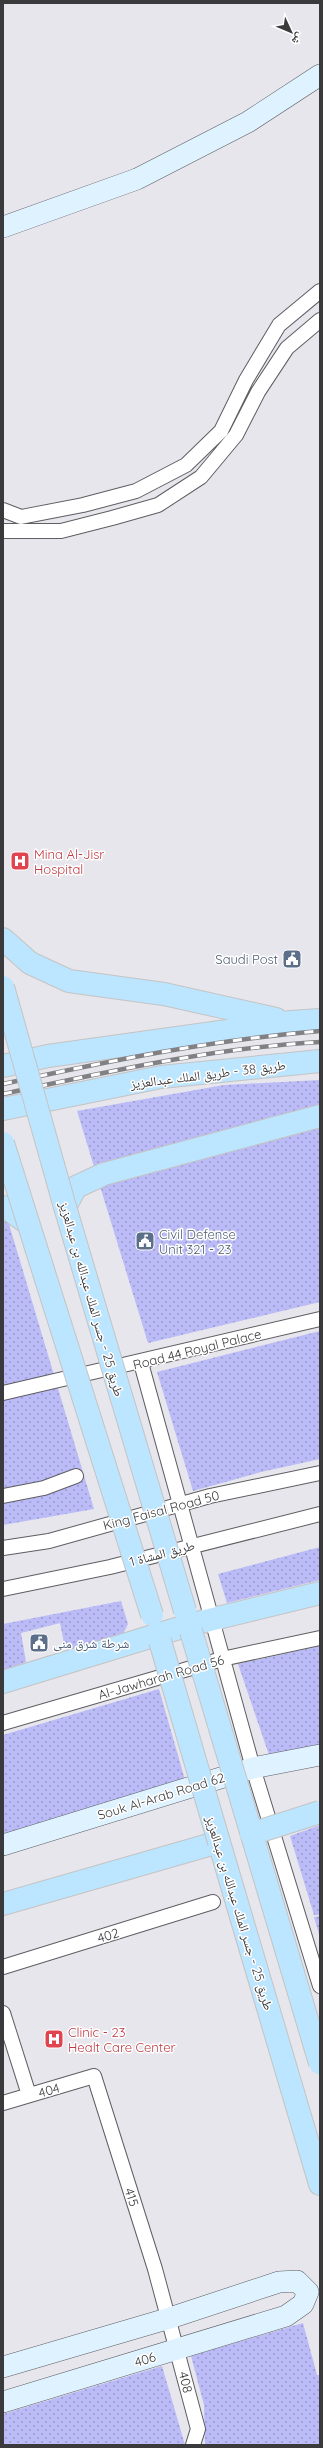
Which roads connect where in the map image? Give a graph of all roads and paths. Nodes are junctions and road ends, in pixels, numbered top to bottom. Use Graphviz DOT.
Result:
graph roads {
  1 [pos="320,75"];
  2 [pos="320,89"];
  3 [pos="3,227"];
  4 [pos="3,242"];
  5 [pos="320,291"];
  6 [pos="320,320"];
  7 [pos="3,510"];
  8 [pos="3,530"];
  9 [pos="3,939"];
  10 [pos="3,987"];
  11 [pos="320,1020"];
  12 [pos="291,1022"];
  13 [pos="320,1061"];
  14 [pos="3,1066"];
  15 [pos="3,1109"];
  16 [pos="312,1118"];
  17 [pos="3,1143"];
  18 [pos="3,1207"];
  19 [pos="65,1207"];
  20 [pos="27,1223"];
  21 [pos="320,1319"];
  22 [pos="141,1363"];
  23 [pos="3,1393"];
  24 [pos="320,1473"];
  25 [pos="76,1476"];
  26 [pos="3,1496"];
  27 [pos="180,1505"];
  28 [pos="320,1514"];
  29 [pos="192,1545"];
  30 [pos="3,1548"];
  31 [pos="3,1589"];
  32 [pos="320,1593"];
  33 [pos="212,1619"];
  34 [pos="188,1622"];
  35 [pos="156,1630"];
  36 [pos="320,1638"];
  37 [pos="222,1660"];
  38 [pos="3,1682"];
  39 [pos="3,1723"];
  40 [pos="320,1755"];
  41 [pos="253,1768"];
  42 [pos="320,1812"];
  43 [pos="251,1834"];
  44 [pos="219,1842"];
  45 [pos="3,1845"];
  46 [pos="213,1902"];
  47 [pos="3,1904"];
  48 [pos="3,1967"];
  49 [pos="320,1986"];
  50 [pos="3,2013"];
  51 [pos="320,2063"];
  52 [pos="94,2076"];
  53 [pos="29,2096"];
  54 [pos="3,2103"];
  55 [pos="320,2184"];
  56 [pos="314,2291"];
  57 [pos="170,2318"];
  58 [pos="177,2349"];
  59 [pos="3,2366"];
  60 [pos="3,2402"];
  61 [pos="193,2445"];
  1 -- 3 [label="street"];
  2 -- 4 [label="street"];
  5 -- 7 [label="street"];
  6 -- 8 [label="street"];
  9 -- 12 [label="main road"];
  10 -- 19 [label="main road, طريق 25 - جسر الملك عبدالله بن عبدالعزيز, bridge"];
  11 -- 12 [label="main road"];
  12 -- 14 [label="main road"];
  13 -- 15 [label="main road, طريق 38 - طريق الملك عبدالعزيز"];
  16 -- 19 [label="main road"];
  17 -- 20 [label="main road, طريق 25 - جسر الملك عبدالله بن عبدالعزيز, bridge"];
  18 -- 20 [label="main road"];
  19 -- 34 [label="main road, طريق 25 - جسر الملك عبدالله بن عبدالعزيز, bridge"];
  20 -- 35 [label="main road, طريق 25 - جسر الملك عبدالله بن عبدالعزيز, bridge"];
  21 -- 22 [label="street, Road 44 Royal Palace"];
  22 -- 23 [label="street, Road 44 Royal Palace"];
  22 -- 27 [label="street"];
  24 -- 27 [label="street, King Faisal Road 50"];
  25 -- 26 [label="street"];
  27 -- 29 [label="street"];
  27 -- 30 [label="street, King Faisal Road 50"];
  28 -- 29 [label="street, طريق المشاة 1"];
  29 -- 31 [label="street, طريق المشاة 1"];
  29 -- 33 [label="street"];
  32 -- 33 [label="main road"];
  33 -- 34 [label="main road"];
  33 -- 37 [label="street"];
  34 -- 35 [label="main road"];
  34 -- 43 [label="main road, طريق 25 - جسر الملك عبدالله بن عبدالعزيز, bridge"];
  35 -- 38 [label="main road"];
  35 -- 44 [label="main road, طريق 25 - جسر الملك عبدالله بن عبدالعزيز, bridge"];
  36 -- 37 [label="street, Al-Jawharah Road 56"];
  37 -- 39 [label="street, Al-Jawharah Road 56"];
  37 -- 41 [label="street"];
  40 -- 41 [label="street, Souk Al-Arab Road 62"];
  41 -- 45 [label="street, Souk Al-Arab Road 62"];
  41 -- 49 [label="street"];
  42 -- 43 [label="main road, bridge"];
  43 -- 51 [label="main road, طريق 25 - جسر الملك عبدالله بن عبدالعزيز, bridge"];
  44 -- 47 [label="main road"];
  44 -- 55 [label="main road, طريق 25 - جسر الملك عبدالله بن عبدالعزيز"];
  46 -- 48 [label="street, 402"];
  50 -- 53 [label="street"];
  52 -- 53 [label="street, 404"];
  52 -- 57 [label="street, 415"];
  53 -- 54 [label="street, 404"];
  56 -- 57 [label="street"];
  56 -- 58 [label="street, 406"];
  57 -- 58 [label="street, 408"];
  57 -- 59 [label="street"];
  58 -- 60 [label="street, 406"];
  58 -- 61 [label="street, 408"];
}
